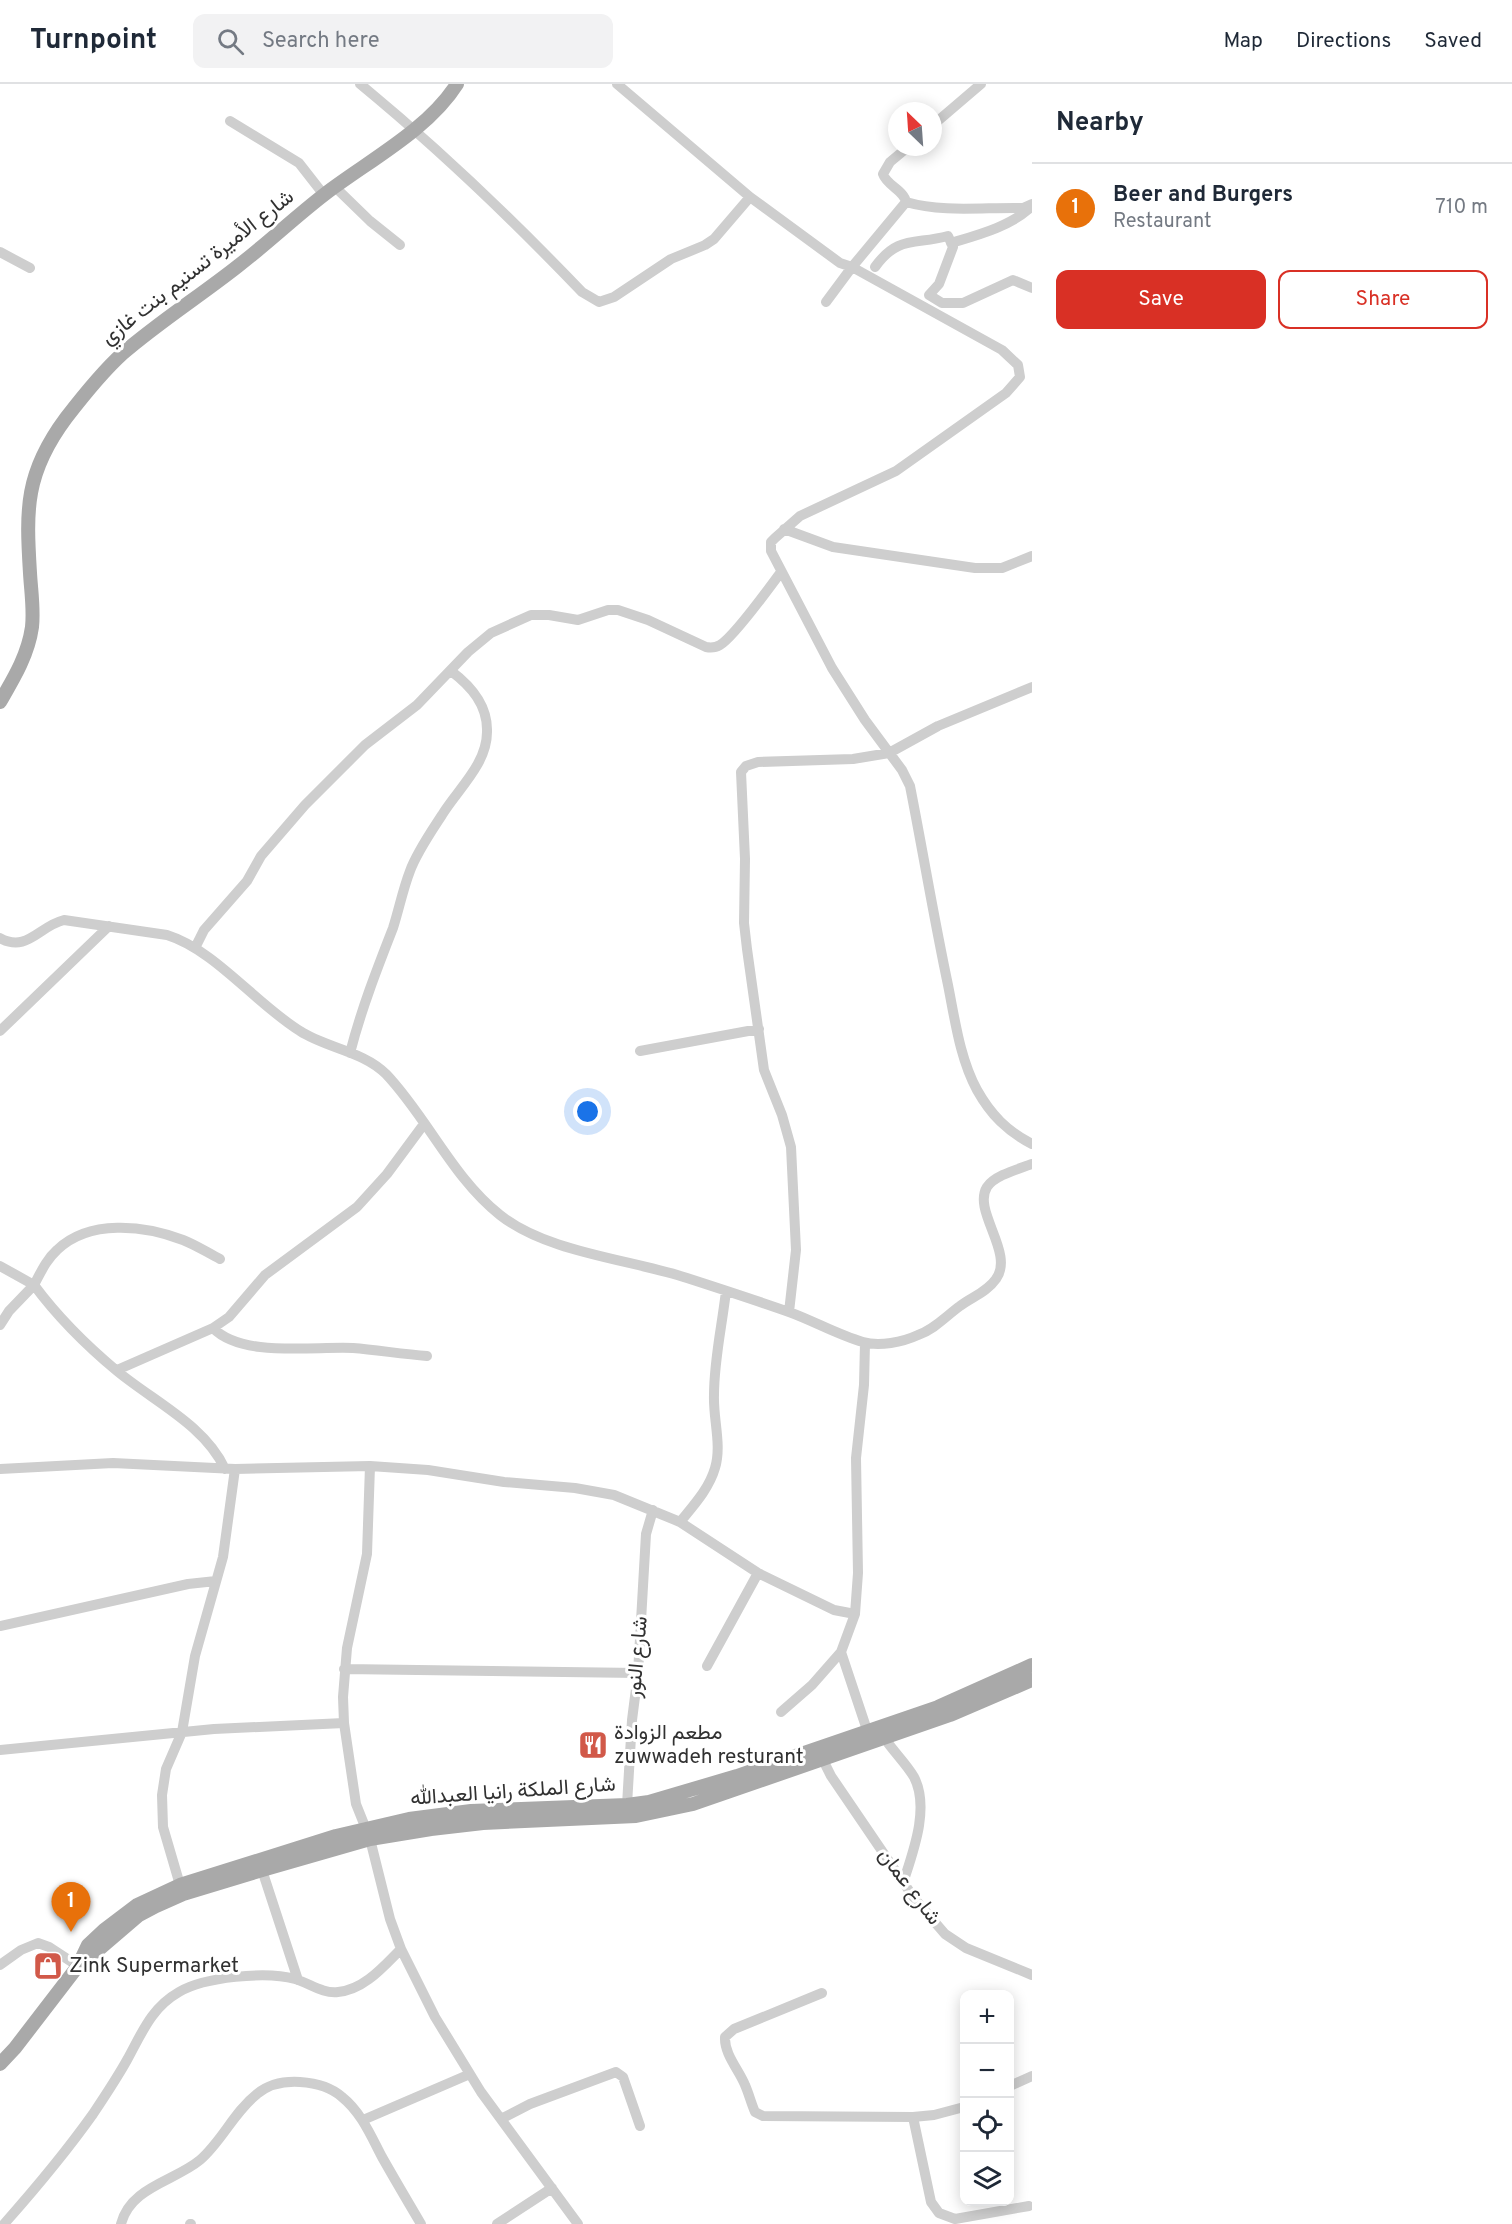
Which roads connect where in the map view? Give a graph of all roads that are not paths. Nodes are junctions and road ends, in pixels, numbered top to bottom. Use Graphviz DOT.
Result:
graph roads {
  1 [pos="360,84"];
  2 [pos="457,84"];
  3 [pos="617,84"];
  4 [pos="981,84"];
  5 [pos="942,117"];
  6 [pos="230,121"];
  7 [pos="414,130"];
  8 [pos="897,156"];
  9 [pos="329,191"];
  10 [pos="750,197"];
  11 [pos="906,202"];
  12 [pos="1032,205"];
  13 [pos="951,243"];
  14 [pos="400,245"];
  15 [pos="0,252"];
  16 [pos="852,267"];
  17 [pos="875,267"];
  18 [pos="30,268"];
  19 [pos="1032,288"];
  20 [pos="826,302"];
  21 [pos="784,529"];
  22 [pos="1032,556"];
  23 [pos="781,572"];
  24 [pos="451,671"];
  25 [pos="1032,687"];
  26 [pos="0,702"];
  27 [pos="889,753"];
  28 [pos="109,926"];
  29 [pos="0,938"];
  30 [pos="195,948"];
  31 [pos="759,1029"];
  32 [pos="0,1030"];
  33 [pos="640,1051"];
  34 [pos="350,1053"];
  35 [pos="424,1124"];
  36 [pos="1032,1144"];
  37 [pos="1032,1164"];
  38 [pos="220,1259"];
  39 [pos="0,1266"];
  40 [pos="34,1285"];
  41 [pos="726,1291"];
  42 [pos="789,1312"];
  43 [pos="0,1325"];
  44 [pos="213,1328"];
  45 [pos="865,1343"];
  46 [pos="427,1356"];
  47 [pos="117,1370"];
  48 [pos="370,1466"];
  49 [pos="0,1468"];
  50 [pos="230,1469"];
  51 [pos="653,1510"];
  52 [pos="681,1522"];
  53 [pos="758,1573"];
  54 [pos="216,1581"];
  55 [pos="855,1614"];
  56 [pos="0,1626"];
  57 [pos="841,1652"];
  58 [pos="1032,1665"];
  59 [pos="707,1666"];
  60 [pos="344,1669"];
  61 [pos="638,1673"];
  62 [pos="1032,1680"];
  63 [pos="781,1712"];
  64 [pos="344,1723"];
  65 [pos="867,1730"];
  66 [pos="182,1732"];
  67 [pos="888,1743"];
  68 [pos="0,1750"];
  69 [pos="822,1758"];
  70 [pos="627,1804"];
  71 [pos="368,1834"];
  72 [pos="262,1870"];
  73 [pos="903,1883"];
  74 [pos="180,1885"];
  75 [pos="401,1950"];
  76 [pos="80,1963"];
  77 [pos="0,1965"];
  78 [pos="1032,1975"];
  79 [pos="298,1980"];
  80 [pos="822,1993"];
  81 [pos="0,2064"];
  82 [pos="470,2074"];
  83 [pos="1032,2076"];
  84 [pos="1014,2084"];
  85 [pos="960,2108"];
  86 [pos="913,2116"];
  87 [pos="501,2119"];
  88 [pos="363,2120"];
  89 [pos="640,2126"];
  90 [pos="552,2188"];
  91 [pos="1029,2206"];
  92 [pos="4,2224"];
  93 [pos="122,2224"];
  94 [pos="422,2224"];
  95 [pos="497,2224"];
  96 [pos="578,2224"];
  1 -- 7 [label="street"];
  2 -- 7 [label="main road, شارع الأميرة تسنيم بنت غازي"];
  3 -- 10 [label="street"];
  4 -- 5 [label="street"];
  6 -- 9 [label="street"];
  7 -- 9 [label="main road, شارع الأميرة تسنيم بنت غازي"];
  7 -- 10 [label="street"];
  8 -- 11 [label="street"];
  9 -- 14 [label="street"];
  9 -- 26 [label="main road, شارع الأميرة تسنيم بنت غازي"];
  10 -- 16 [label="street"];
  11 -- 12 [label="street"];
  11 -- 16 [label="street"];
  12 -- 13 [label="street"];
  13 -- 17 [label="street"];
  13 -- 19 [label="street"];
  15 -- 18 [label="street"];
  16 -- 20 [label="street"];
  16 -- 21 [label="street"];
  21 -- 22 [label="street"];
  21 -- 23 [label="street"];
  23 -- 24 [label="street"];
  23 -- 27 [label="street"];
  24 -- 30 [label="street"];
  24 -- 34 [label="street"];
  25 -- 27 [label="street"];
  27 -- 31 [label="street"];
  27 -- 36 [label="street"];
  28 -- 29 [label="street"];
  28 -- 30 [label="street"];
  28 -- 32 [label="street"];
  30 -- 34 [label="street"];
  31 -- 33 [label="street"];
  31 -- 42 [label="street"];
  34 -- 35 [label="street"];
  35 -- 41 [label="street"];
  35 -- 44 [label="street"];
  37 -- 45 [label="street"];
  38 -- 40 [label="street"];
  39 -- 40 [label="street"];
  40 -- 43 [label="street"];
  40 -- 47 [label="street"];
  41 -- 42 [label="street"];
  41 -- 52 [label="street"];
  42 -- 45 [label="street"];
  44 -- 46 [label="street"];
  44 -- 47 [label="street"];
  45 -- 55 [label="street"];
  47 -- 50 [label="street"];
  48 -- 50 [label="street"];
  48 -- 51 [label="street"];
  48 -- 60 [label="street"];
  49 -- 50 [label="street"];
  50 -- 54 [label="street"];
  51 -- 52 [label="street"];
  51 -- 61 [label="street, شارع النور"];
  52 -- 53 [label="street"];
  53 -- 55 [label="street"];
  53 -- 59 [label="street"];
  54 -- 56 [label="street"];
  54 -- 66 [label="street"];
  55 -- 57 [label="street"];
  57 -- 63 [label="street"];
  57 -- 65 [label="street"];
  58 -- 65 [label="main road, شارع الملكة رانيا العبدالله"];
  60 -- 61 [label="street"];
  60 -- 64 [label="street"];
  61 -- 70 [label="street, شارع النور"];
  62 -- 69 [label="main road, شارع الملكة رانيا العبدالله"];
  64 -- 66 [label="street"];
  64 -- 71 [label="street"];
  65 -- 70 [label="main road, شارع الملكة رانيا العبدالله"];
  66 -- 68 [label="street"];
  66 -- 74 [label="street"];
  67 -- 73 [label="street"];
  69 -- 71 [label="main road, شارع الملكة رانيا العبدالله"];
  69 -- 73 [label="street, شارع عمان"];
  70 -- 71 [label="main road, شارع الملكة رانيا العبدالله"];
  71 -- 72 [label="main road, شارع الملكة رانيا العبدالله"];
  71 -- 74 [label="main road, شارع الملكة رانيا العبدالله"];
  71 -- 75 [label="street"];
  72 -- 76 [label="main road, شارع الملكة رانيا العبدالله"];
  72 -- 79 [label="street"];
  73 -- 78 [label="street, شارع عمان"];
  74 -- 76 [label="main road, شارع الملكة رانيا العبدالله"];
  75 -- 79 [label="street"];
  75 -- 82 [label="street"];
  76 -- 77 [label="street"];
  76 -- 81 [label="main road, شارع الملكة رانيا العبدالله"];
  79 -- 92 [label="street"];
  80 -- 86 [label="street"];
  82 -- 87 [label="street"];
  82 -- 88 [label="street"];
  83 -- 84 [label="street"];
  85 -- 86 [label="street"];
  86 -- 91 [label="street"];
  87 -- 89 [label="street"];
  87 -- 90 [label="street"];
  88 -- 93 [label="street"];
  88 -- 94 [label="street"];
  90 -- 95 [label="street"];
  90 -- 96 [label="street"];
}
